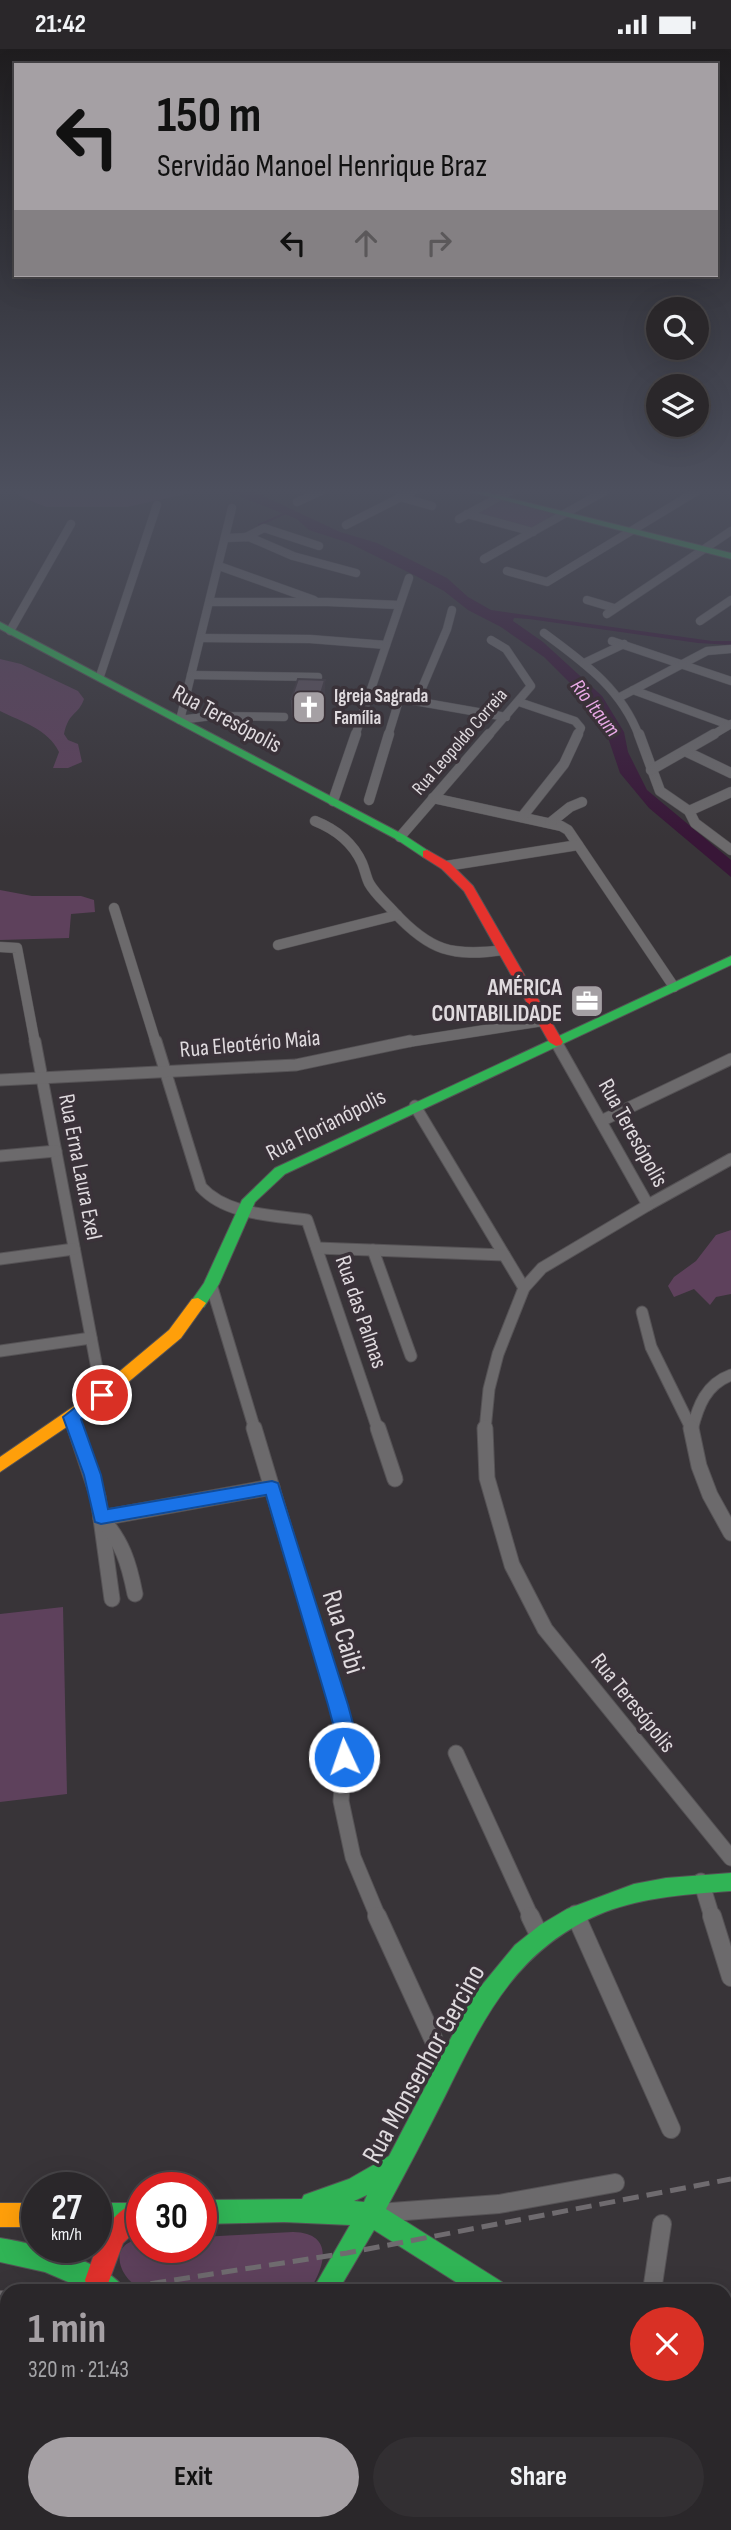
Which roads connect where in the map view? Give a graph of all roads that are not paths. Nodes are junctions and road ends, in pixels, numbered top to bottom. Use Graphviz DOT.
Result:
graph roads {
  1 [pos="18,607"];
  2 [pos="124,607"];
  3 [pos="209,607"];
  4 [pos="398,607"];
  5 [pos="721,607"];
  6 [pos="452,610"];
  7 [pos="700,621"];
  8 [pos="5,628"];
  9 [pos="544,633"];
  10 [pos="201,638"];
  11 [pos="491,640"];
  12 [pos="612,641"];
  13 [pos="624,644"];
  14 [pos="386,645"];
  15 [pos="731,649"];
  16 [pos="584,663"];
  17 [pos="682,664"];
  18 [pos="191,675"];
  19 [pos="100,677"];
  20 [pos="318,677"];
  21 [pos="731,681"];
  22 [pos="633,690"];
  23 [pos="369,693"];
  24 [pos="400,697"];
  25 [pos="620,697"];
  26 [pos="418,700"];
  27 [pos="519,702"];
  28 [pos="284,717"];
  29 [pos="506,717"];
  30 [pos="180,720"];
  31 [pos="730,724"];
  32 [pos="685,751"];
  33 [pos="651,770"];
  34 [pos="731,773"];
  35 [pos="731,792"];
  36 [pos="433,798"];
  37 [pos="369,800"];
  38 [pos="333,801"];
  39 [pos="582,802"];
  40 [pos="689,811"];
  41 [pos="522,817"];
  42 [pos="315,821"];
  43 [pos="550,823"];
  44 [pos="400,837"];
  45 [pos="578,845"];
  46 [pos="731,850"];
  47 [pos="446,866"];
  48 [pos="114,908"];
  49 [pos="397,915"];
  50 [pos="278,944"];
  51 [pos="0,947"];
  52 [pos="503,950"];
  53 [pos="731,960"];
  54 [pos="674,987"];
  55 [pos="543,1021"];
  56 [pos="556,1042"];
  57 [pos="731,1059"];
  58 [pos="165,1072"];
  59 [pos="42,1078"];
  60 [pos="0,1080"];
  61 [pos="415,1106"];
  62 [pos="601,1121"];
  63 [pos="56,1151"];
  64 [pos="0,1156"];
  65 [pos="731,1159"];
  66 [pos="648,1205"];
  67 [pos="244,1209"];
  68 [pos="317,1248"];
  69 [pos="74,1249"];
  70 [pos="373,1250"];
  71 [pos="504,1255"];
  72 [pos="0,1259"];
  73 [pos="211,1285"];
  74 [pos="524,1288"];
  75 [pos="642,1312"];
  76 [pos="91,1338"];
  77 [pos="0,1351"];
  78 [pos="411,1356"];
  79 [pos="731,1375"];
  80 [pos="102,1395"];
  81 [pos="71,1417"];
  82 [pos="692,1430"];
  83 [pos="0,1466"];
  84 [pos="395,1479"];
  85 [pos="272,1487"];
  86 [pos="101,1518"];
  87 [pos="731,1533"];
  88 [pos="135,1594"];
  89 [pos="112,1599"];
  90 [pos="456,1753"];
  91 [pos="731,1858"];
  92 [pos="701,1881"];
  93 [pos="731,1882"];
  94 [pos="575,1913"];
  95 [pos="540,1937"];
  96 [pos="731,1977"];
  97 [pos="447,2069"];
  98 [pos="671,2129"];
  99 [pos="398,2163"];
  100 [pos="615,2183"];
  101 [pos="284,2210"];
  102 [pos="217,2212"];
  103 [pos="371,2214"];
  104 [pos="0,2215"];
  105 [pos="21,2215"];
  106 [pos="126,2221"];
  107 [pos="662,2224"];
  108 [pos="0,2250"];
  109 [pos="97,2280"];
  110 [pos="103,2284"];
  111 [pos="328,2284"];
  112 [pos="482,2284"];
  113 [pos="653,2284"];
  1 -- 8 [label="street"];
  2 -- 19 [label="street"];
  3 -- 10 [label="street"];
  4 -- 14 [label="street"];
  5 -- 7 [label="street"];
  6 -- 26 [label="street"];
  8 -- 19 [label="main road, Rua Teresópolis"];
  9 -- 16 [label="street"];
  10 -- 14 [label="street"];
  10 -- 18 [label="street"];
  11 -- 27 [label="street, Rua Leopoldo Correia"];
  12 -- 13 [label="street"];
  13 -- 16 [label="street"];
  13 -- 17 [label="street"];
  14 -- 23 [label="street"];
  15 -- 17 [label="street"];
  16 -- 25 [label="street"];
  17 -- 21 [label="street"];
  17 -- 22 [label="street"];
  18 -- 20 [label="street"];
  18 -- 30 [label="street"];
  19 -- 30 [label="main road, Rua Teresópolis"];
  22 -- 25 [label="street"];
  22 -- 31 [label="street"];
  23 -- 24 [label="street"];
  23 -- 38 [label="street"];
  24 -- 26 [label="street"];
  24 -- 37 [label="street"];
  25 -- 33 [label="street"];
  26 -- 29 [label="street"];
  27 -- 29 [label="street, Rua Leopoldo Correia"];
  27 -- 41 [label="street"];
  28 -- 30 [label="street"];
  29 -- 36 [label="street, Rua Leopoldo Correia"];
  30 -- 38 [label="main road, Rua Teresópolis"];
  31 -- 32 [label="street"];
  32 -- 33 [label="street"];
  32 -- 34 [label="street"];
  33 -- 40 [label="street"];
  35 -- 40 [label="street"];
  36 -- 41 [label="street"];
  36 -- 44 [label="street, Rua Leopoldo Correia"];
  38 -- 44 [label="main road, Rua Teresópolis"];
  39 -- 43 [label="street"];
  40 -- 46 [label="street"];
  41 -- 43 [label="street"];
  42 -- 49 [label="street"];
  43 -- 45 [label="street"];
  44 -- 47 [label="main road, Rua Teresópolis"];
  45 -- 47 [label="street"];
  45 -- 54 [label="street"];
  47 -- 52 [label="main road, Rua Teresópolis"];
  48 -- 58 [label="street"];
  49 -- 50 [label="street"];
  49 -- 52 [label="street"];
  51 -- 59 [label="street, Rua Erna Laura Exel"];
  52 -- 55 [label="main road, Rua Teresópolis"];
  53 -- 54 [label="main road, Rua Florianópolis"];
  54 -- 56 [label="main road, Rua Florianópolis"];
  55 -- 56 [label="main road, Rua Teresópolis"];
  55 -- 58 [label="street, Rua Eleotério Maia"];
  56 -- 61 [label="main road, Rua Florianópolis"];
  56 -- 62 [label="street, Rua Teresópolis"];
  57 -- 62 [label="street"];
  58 -- 59 [label="street, Rua Eleotério Maia"];
  58 -- 67 [label="street"];
  59 -- 60 [label="street, Rua Eleotério Maia"];
  59 -- 63 [label="street, Rua Erna Laura Exel"];
  61 -- 67 [label="main road, Rua Florianópolis"];
  61 -- 71 [label="street"];
  62 -- 66 [label="street, Rua Teresópolis"];
  63 -- 64 [label="street"];
  63 -- 69 [label="street, Rua Erna Laura Exel"];
  65 -- 66 [label="street"];
  66 -- 74 [label="street, Rua Teresópolis"];
  67 -- 68 [label="street, Rua das Palmas"];
  67 -- 73 [label="main road, Rua Florianópolis"];
  68 -- 70 [label="street"];
  68 -- 84 [label="street, Rua das Palmas"];
  69 -- 72 [label="street"];
  69 -- 76 [label="street, Rua Erna Laura Exel"];
  70 -- 71 [label="street"];
  70 -- 78 [label="street"];
  71 -- 74 [label="street"];
  73 -- 80 [label="main road, Rua Florianópolis"];
  73 -- 85 [label="street, Rua Caibi"];
  74 -- 91 [label="street, Rua Teresópolis"];
  75 -- 82 [label="street"];
  76 -- 77 [label="street"];
  76 -- 80 [label="street, Rua Erna Laura Exel"];
  79 -- 82 [label="street"];
  80 -- 81 [label="main road, Rua Florianópolis"];
  81 -- 83 [label="main road, Rua Florianópolis"];
  81 -- 86 [label="street"];
  82 -- 87 [label="street"];
  85 -- 86 [label="street"];
  85 -- 97 [label="street, Rua Caibi"];
  86 -- 88 [label="street"];
  86 -- 89 [label="street"];
  90 -- 95 [label="street"];
  92 -- 93 [label="main road, Rua Monsenhor Gercino"];
  92 -- 94 [label="main road, Rua Monsenhor Gercino"];
  92 -- 96 [label="street"];
  94 -- 95 [label="main road, Rua Monsenhor Gercino"];
  94 -- 98 [label="street"];
  95 -- 97 [label="main road, Rua Monsenhor Gercino"];
  97 -- 99 [label="main road, Rua Monsenhor Gercino"];
  99 -- 101 [label="main road"];
  99 -- 103 [label="main road, Rua Monsenhor Gercino"];
  100 -- 103 [label="street"];
  101 -- 102 [label="main road"];
  101 -- 103 [label="main road"];
  103 -- 111 [label="main road, Rua Monsenhor Gercino"];
  103 -- 112 [label="main road"];
  104 -- 105 [label="main road"];
  106 -- 109 [label="main road"];
  107 -- 113 [label="street"];
  108 -- 109 [label="main road"];
  109 -- 110 [label="main road"];
}
